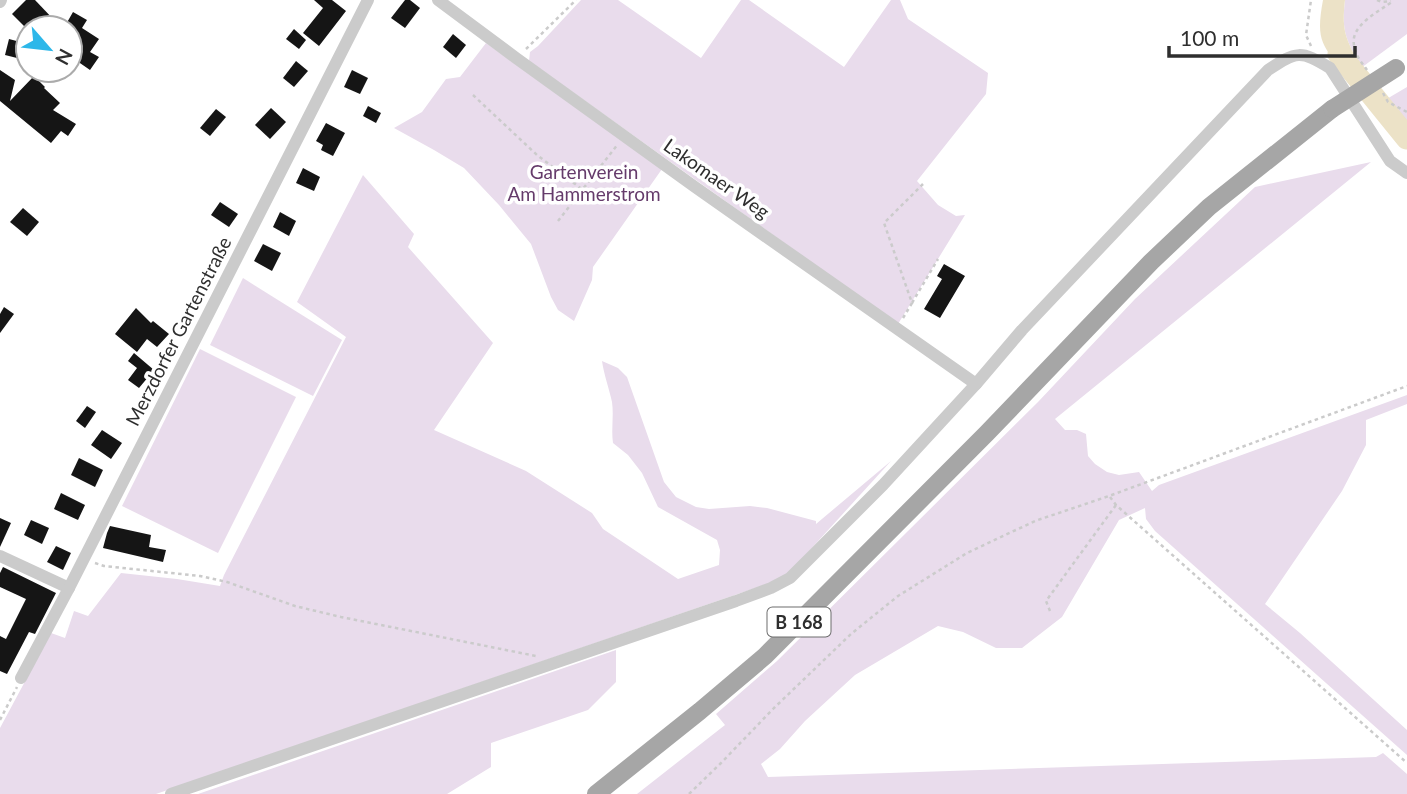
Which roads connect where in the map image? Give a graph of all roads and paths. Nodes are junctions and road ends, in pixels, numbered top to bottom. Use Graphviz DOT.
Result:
graph roads {
  1 [pos="368,0"];
  2 [pos="438,0"];
  3 [pos="576,0"];
  4 [pos="1311,0"];
  5 [pos="1377,0"];
  6 [pos="1394,0"];
  7 [pos="516,58"];
  8 [pos="1315,59"];
  9 [pos="1401,64"];
  10 [pos="1369,73"];
  11 [pos="1382,92"];
  12 [pos="473,95"];
  13 [pos="1407,112"];
  14 [pos="624,136"];
  15 [pos="1407,173"];
  16 [pos="923,184"];
  17 [pos="583,190"];
  18 [pos="558,221"];
  19 [pos="938,259"];
  20 [pos="912,303"];
  21 [pos="897,328"];
  22 [pos="976,384"];
  23 [pos="1407,386"];
  24 [pos="1109,496"];
  25 [pos="1116,505"];
  26 [pos="0,556"];
  27 [pos="84,558"];
  28 [pos="69,588"];
  29 [pos="1050,611"];
  30 [pos="560,661"];
  31 [pos="21,678"];
  32 [pos="0,720"];
  33 [pos="1407,763"];
  34 [pos="171,794"];
  35 [pos="596,794"];
  36 [pos="689,794"];
  1 -- 27 [label="street, Merzdorfer Gartenstraße"];
  2 -- 7 [label="street, Lakomaer Weg"];
  3 -- 7 [label="path"];
  4 -- 8 [label="path"];
  5 -- 6 [label="path"];
  6 -- 10 [label="path"];
  7 -- 14 [label="street, Lakomaer Weg"];
  8 -- 15 [label="street"];
  8 -- 22 [label="street"];
  9 -- 35 [label="main road, B 168, bridge"];
  11 -- 13 [label="path"];
  12 -- 17 [label="path"];
  14 -- 17 [label="path"];
  14 -- 21 [label="street, Lakomaer Weg"];
  16 -- 20 [label="path"];
  17 -- 18 [label="path"];
  19 -- 20 [label="path"];
  20 -- 21 [label="path"];
  21 -- 22 [label="street, Lakomaer Weg"];
  22 -- 30 [label="street"];
  23 -- 24 [label="path"];
  24 -- 25 [label="path"];
  24 -- 36 [label="path"];
  25 -- 29 [label="path"];
  25 -- 33 [label="path"];
  26 -- 28 [label="street"];
  27 -- 28 [label="street, Merzdorfer Gartenstraße"];
  27 -- 30 [label="path"];
  28 -- 31 [label="street, Merzdorfer Gartenstraße"];
  30 -- 34 [label="street"];
  31 -- 32 [label="path"];
}
